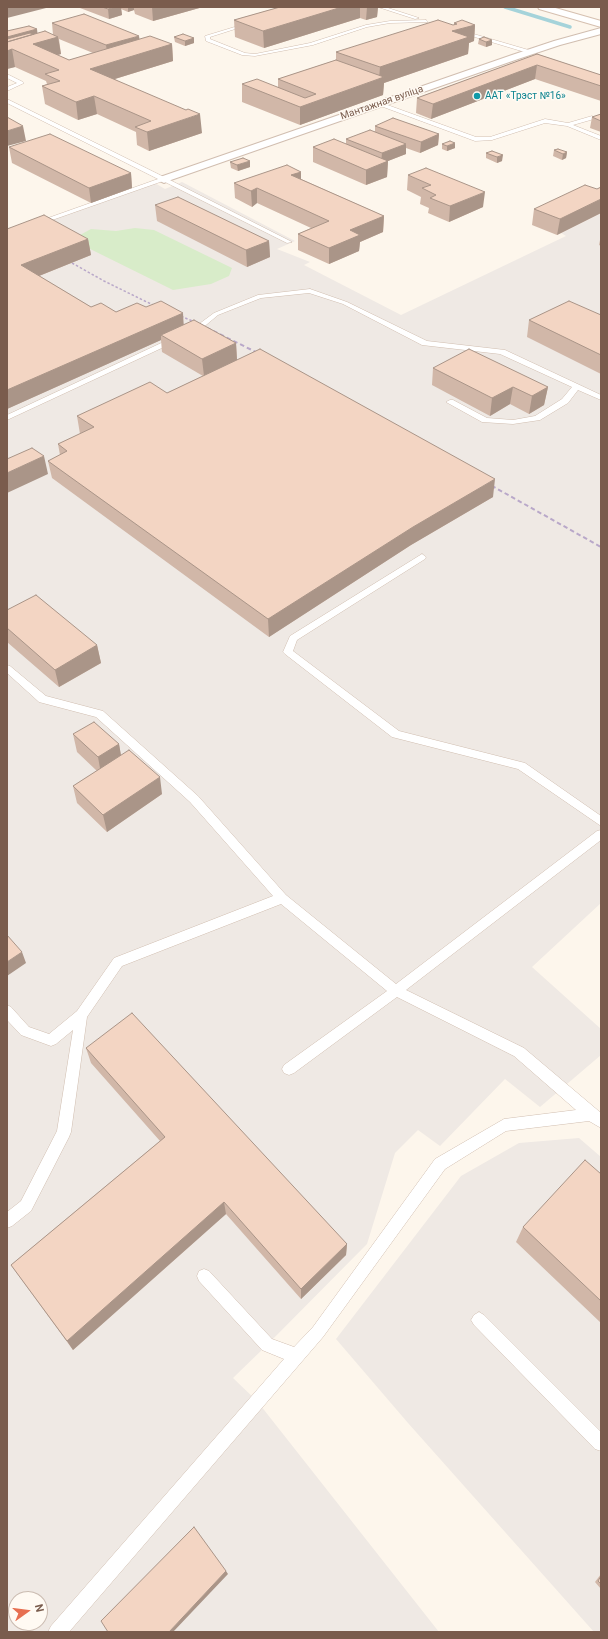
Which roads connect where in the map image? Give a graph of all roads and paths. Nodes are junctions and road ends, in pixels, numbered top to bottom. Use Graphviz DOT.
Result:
graph roads {
  1 [pos="380,7"];
  2 [pos="542,7"];
  3 [pos="426,21"];
  4 [pos="252,23"];
  5 [pos="433,23"];
  6 [pos="601,24"];
  7 [pos="456,30"];
  8 [pos="601,31"];
  9 [pos="530,52"];
  10 [pos="7,76"];
  11 [pos="7,89"];
  12 [pos="7,101"];
  13 [pos="380,104"];
  14 [pos="592,118"];
  15 [pos="568,125"];
  16 [pos="601,138"];
  17 [pos="164,179"];
  18 [pos="29,226"];
  19 [pos="289,242"];
  20 [pos="577,386"];
  21 [pos="601,398"];
  22 [pos="450,402"];
  23 [pos="7,418"];
  24 [pos="422,557"];
  25 [pos="7,668"];
  26 [pos="601,822"];
  27 [pos="601,834"];
  28 [pos="282,898"];
  29 [pos="396,992"];
  30 [pos="7,1011"];
  31 [pos="81,1015"];
  32 [pos="289,1069"];
  33 [pos="596,1118"];
  34 [pos="7,1221"];
  35 [pos="204,1276"];
  36 [pos="479,1320"];
  37 [pos="297,1356"];
  38 [pos="601,1444"];
  39 [pos="57,1632"];
  1 -- 3 [label="lane"];
  2 -- 6 [label="street"];
  3 -- 4 [label="lane"];
  3 -- 5 [label="lane"];
  7 -- 9 [label="lane"];
  8 -- 9 [label="street, Мантажная вуліца"];
  9 -- 13 [label="street, Мантажная вуліца"];
  10 -- 11 [label="lane"];
  12 -- 17 [label="lane"];
  13 -- 15 [label="lane"];
  13 -- 17 [label="street, Мантажная вуліца"];
  14 -- 15 [label="lane"];
  15 -- 16 [label="lane"];
  17 -- 18 [label="lane"];
  17 -- 19 [label="lane"];
  20 -- 21 [label="lane"];
  20 -- 22 [label="lane"];
  20 -- 23 [label="lane"];
  24 -- 26 [label="lane"];
  25 -- 28 [label="lane"];
  27 -- 29 [label="lane"];
  28 -- 29 [label="lane"];
  28 -- 31 [label="lane"];
  29 -- 32 [label="lane"];
  29 -- 33 [label="lane"];
  30 -- 31 [label="lane"];
  31 -- 34 [label="lane"];
  33 -- 37 [label="lane"];
  35 -- 37 [label="lane"];
  36 -- 38 [label="lane"];
  37 -- 39 [label="lane"];
}
